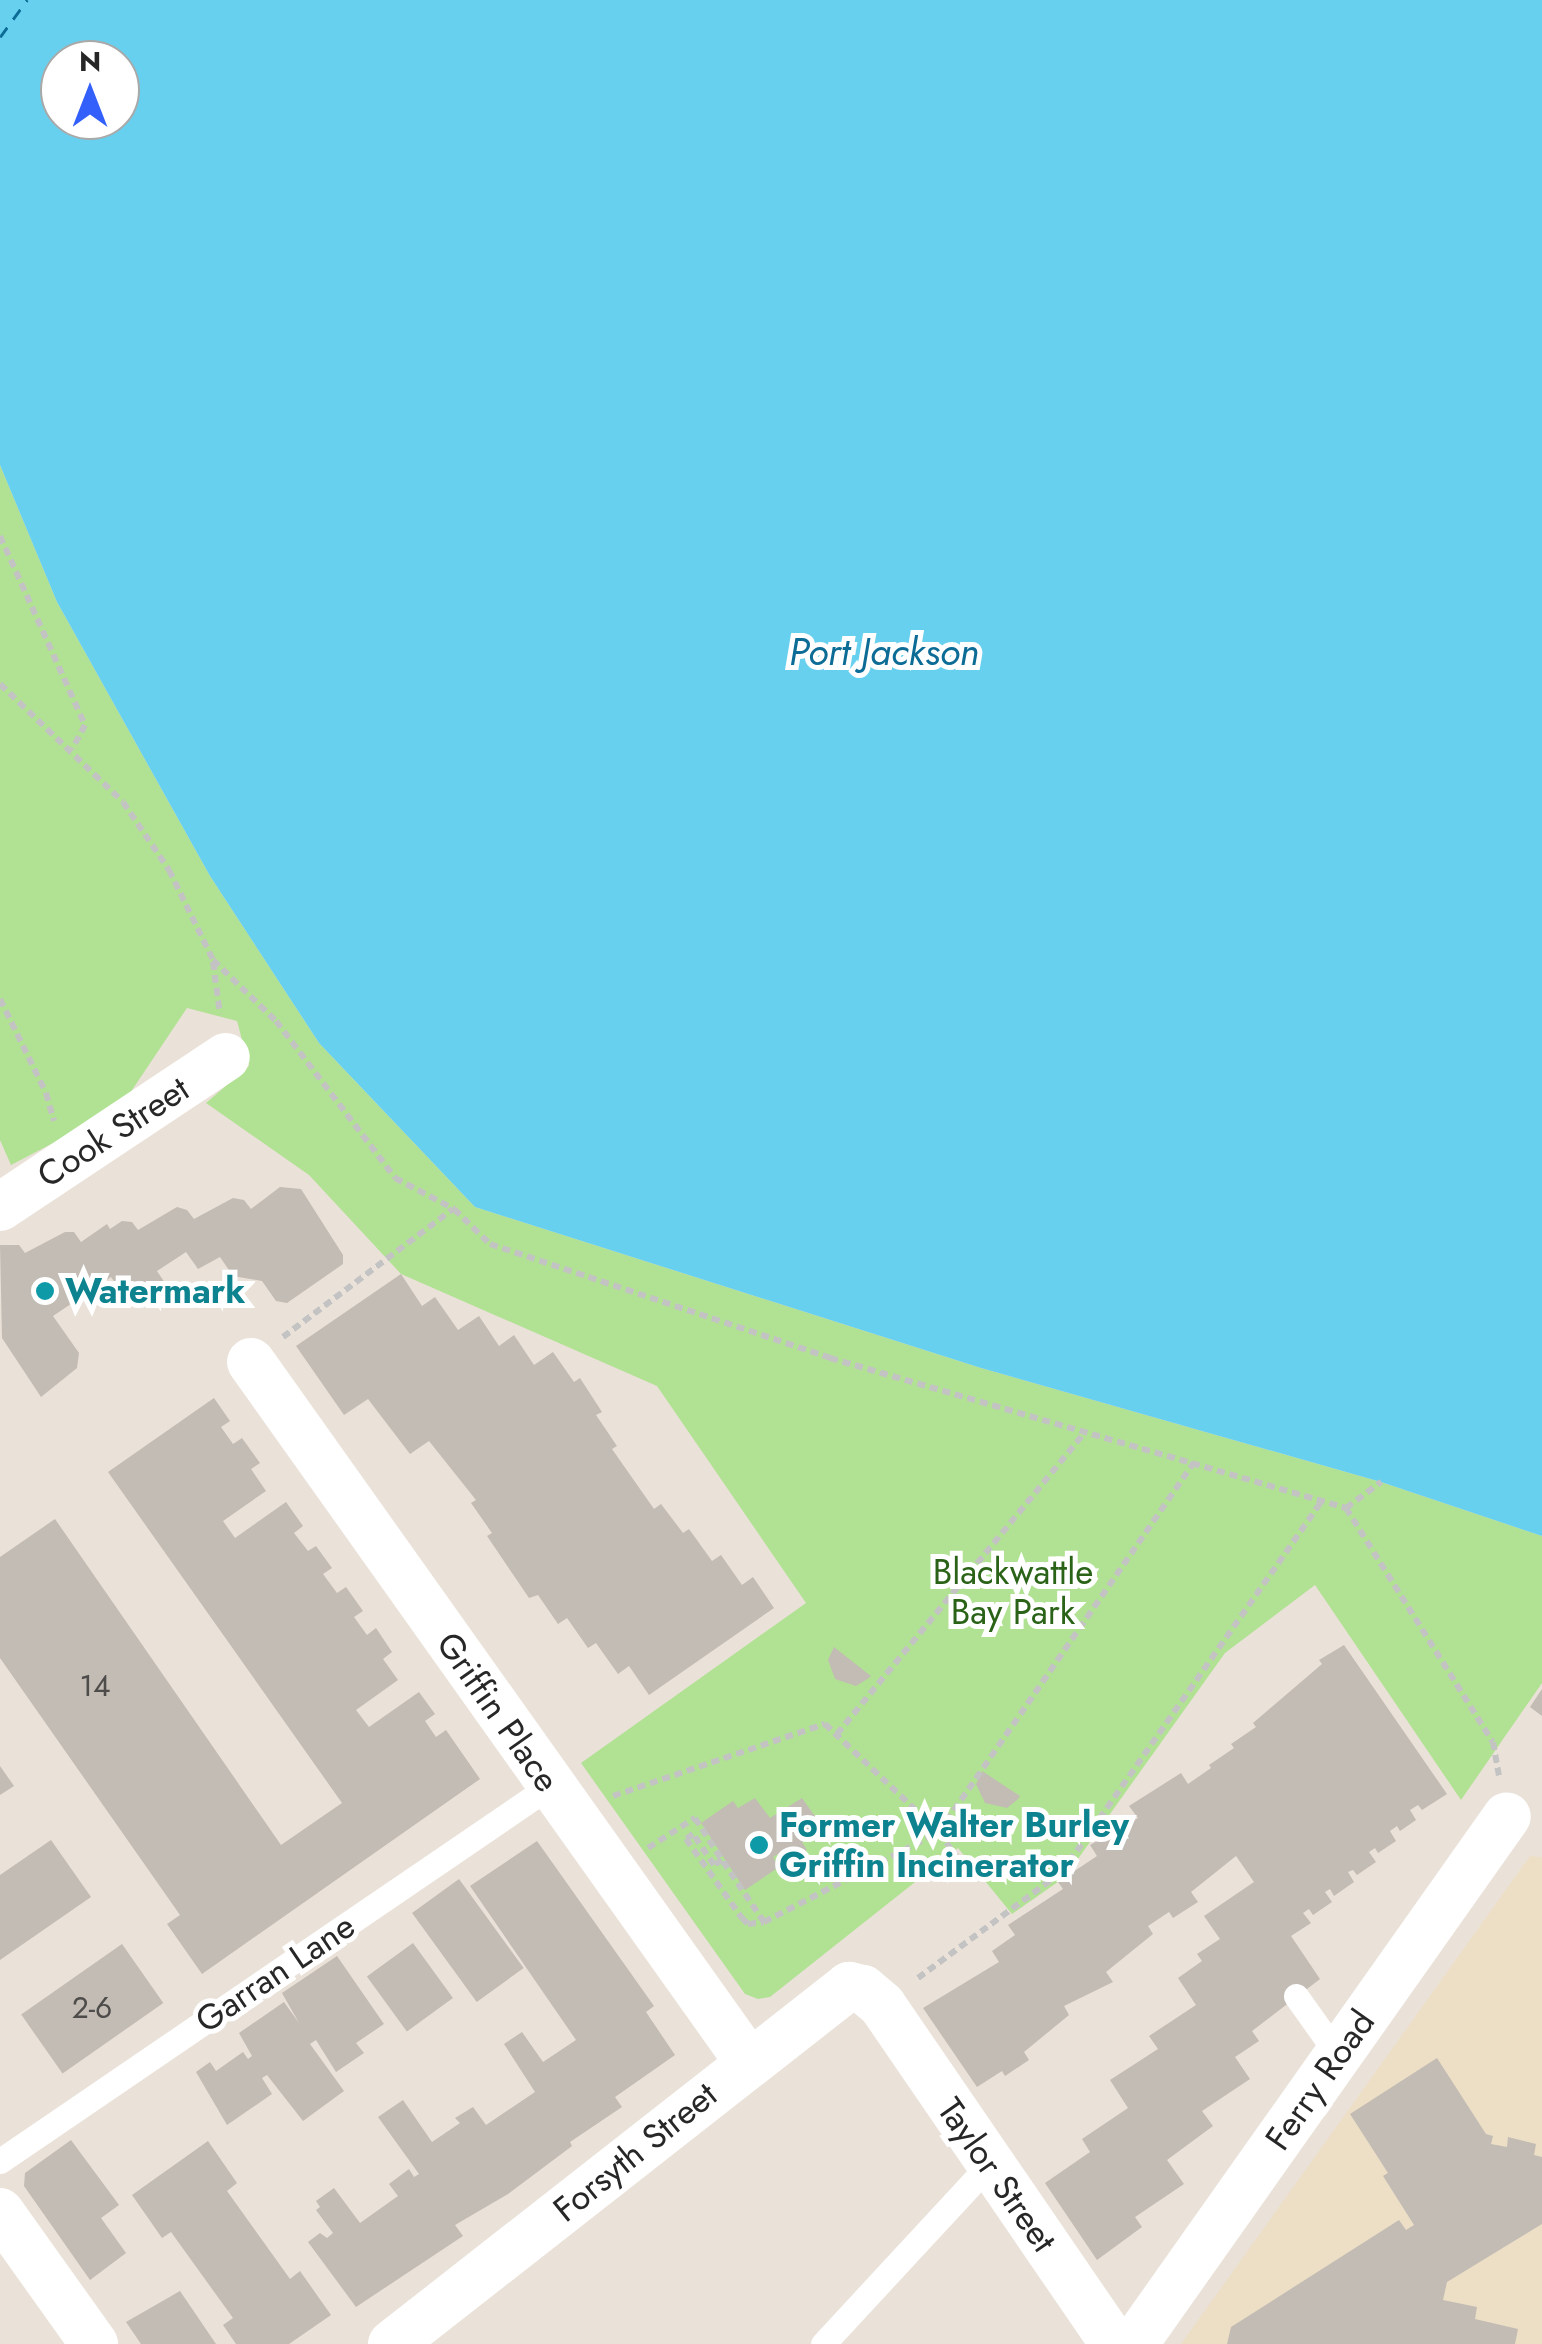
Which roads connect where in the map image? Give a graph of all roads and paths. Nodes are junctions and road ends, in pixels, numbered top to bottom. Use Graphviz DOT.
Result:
graph roads {
  1 [pos="0,536"];
  2 [pos="0,684"];
  3 [pos="72,749"];
  4 [pos="0,998"];
  5 [pos="226,1057"];
  6 [pos="46,1093"];
  7 [pos="0,1206"];
  8 [pos="454,1209"];
  9 [pos="250,1362"];
  10 [pos="1086,1432"];
  11 [pos="1194,1462"];
  12 [pos="1381,1482"];
  13 [pos="1323,1498"];
  14 [pos="1346,1508"];
  15 [pos="837,1734"];
  16 [pos="563,1804"];
  17 [pos="1507,1816"];
  18 [pos="939,1832"];
  19 [pos="646,1849"];
  20 [pos="722,1860"];
  21 [pos="967,1872"];
  22 [pos="764,1922"];
  23 [pos="1296,1996"];
  24 [pos="882,2005"];
  25 [pos="1338,2055"];
  26 [pos="748,2061"];
  27 [pos="0,2162"];
  28 [pos="989,2165"];
  29 [pos="0,2212"];
  30 [pos="94,2344"];
  31 [pos="392,2344"];
  32 [pos="822,2344"];
  33 [pos="1114,2344"];
  34 [pos="1134,2344"];
  1 -- 3 [label="path"];
  2 -- 3 [label="path"];
  3 -- 8 [label="path"];
  4 -- 6 [label="path"];
  5 -- 7 [label="street, Cook Street"];
  8 -- 9 [label="path"];
  8 -- 10 [label="path"];
  9 -- 16 [label="street, Griffin Place"];
  10 -- 11 [label="path"];
  10 -- 15 [label="path"];
  11 -- 13 [label="path"];
  11 -- 18 [label="path"];
  12 -- 14 [label="path"];
  13 -- 14 [label="path"];
  13 -- 24 [label="path"];
  14 -- 17 [label="path"];
  15 -- 16 [label="path"];
  15 -- 18 [label="path"];
  16 -- 26 [label="street, Griffin Place"];
  16 -- 27 [label="lane, Garran Lane"];
  17 -- 25 [label="street, Ferry Road"];
  18 -- 21 [label="path"];
  18 -- 22 [label="path"];
  19 -- 20 [label="path"];
  20 -- 22 [label="path"];
  20 -- 22 [label="path"];
  23 -- 25 [label="lane"];
  24 -- 26 [label="street, Forsyth Street"];
  24 -- 28 [label="street, Taylor Street"];
  25 -- 34 [label="street, Ferry Road"];
  26 -- 31 [label="street, Forsyth Street"];
  28 -- 32 [label="lane"];
  28 -- 33 [label="street, Taylor Street"];
  29 -- 30 [label="street"];
}
